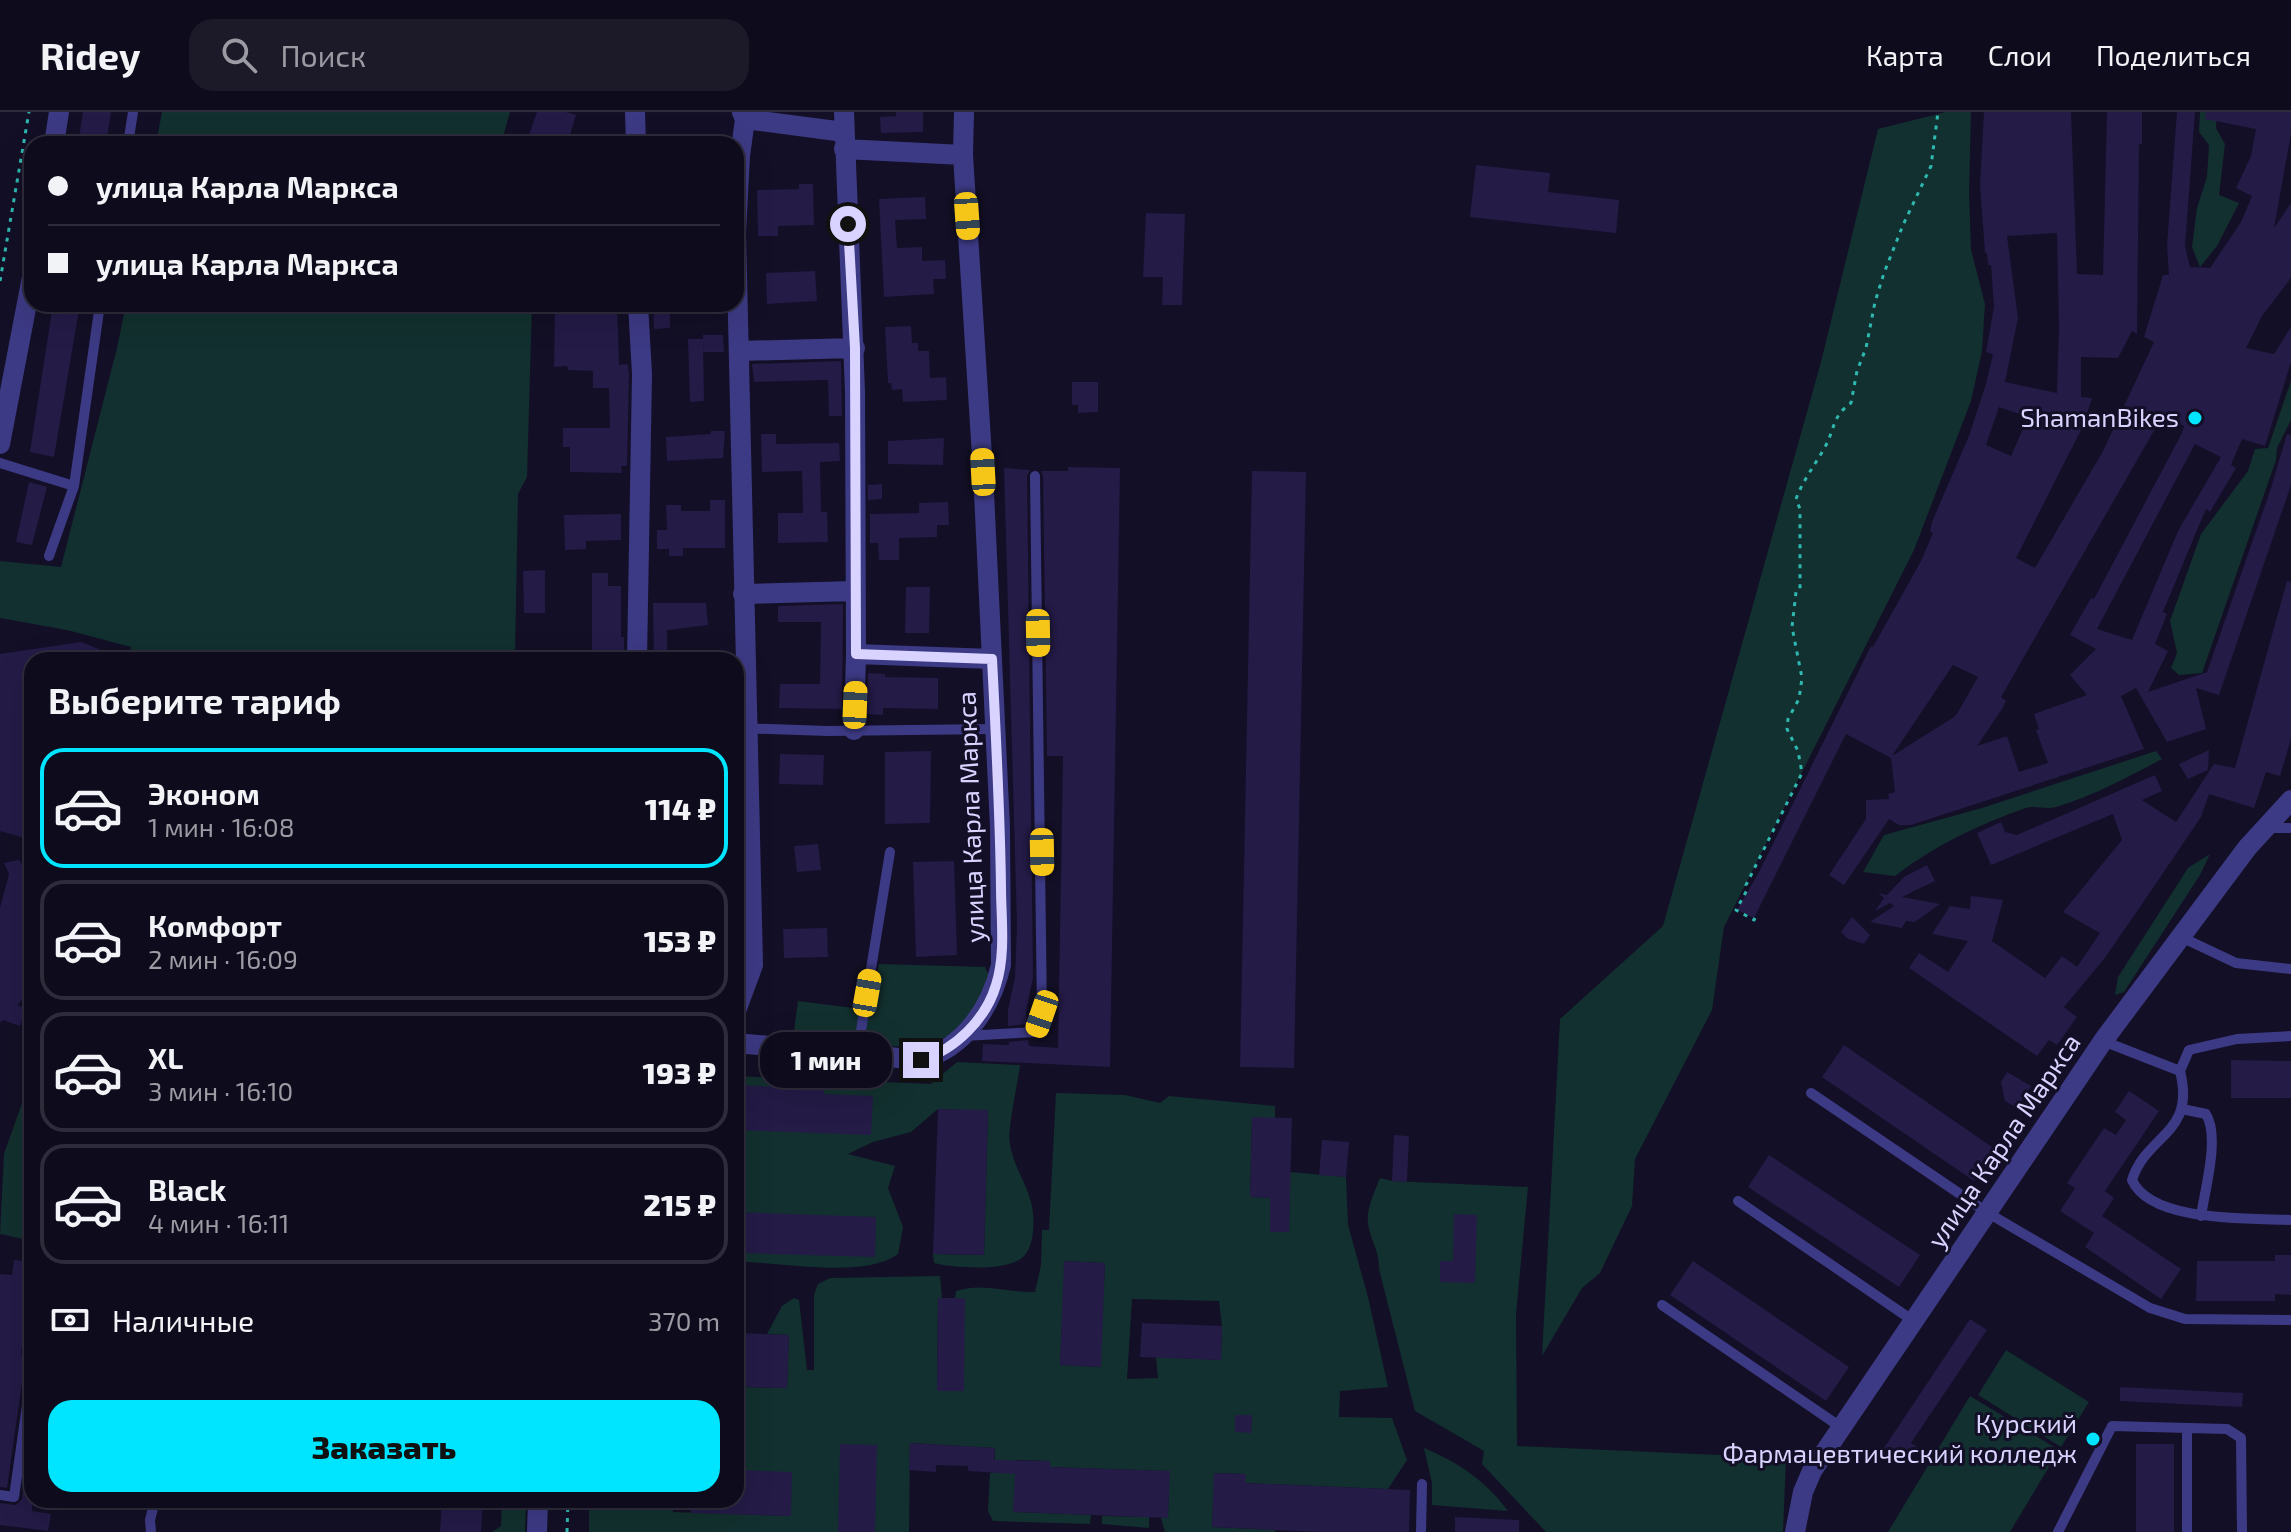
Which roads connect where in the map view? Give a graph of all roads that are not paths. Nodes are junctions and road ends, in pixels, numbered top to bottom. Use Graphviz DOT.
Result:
graph roads {
  1 [pos="59,112"];
  2 [pos="133,112"];
  3 [pos="635,112"];
  4 [pos="964,112"];
  5 [pos="744,115"];
  6 [pos="844,131"];
  7 [pos="55,136"];
  8 [pos="129,136"];
  9 [pos="636,136"];
  10 [pos="742,136"];
  11 [pos="963,155"];
  12 [pos="25,312"];
  13 [pos="99,312"];
  14 [pos="638,312"];
  15 [pos="738,312"];
  16 [pos="855,348"];
  17 [pos="739,351"];
  18 [pos="0,444"];
  19 [pos="0,463"];
  20 [pos="1035,476"];
  21 [pos="74,486"];
  22 [pos="49,556"];
  23 [pos="855,591"];
  24 [pos="743,594"];
  25 [pos="637,652"];
  26 [pos="743,652"];
  27 [pos="856,654"];
  28 [pos="992,659"];
  29 [pos="744,728"];
  30 [pos="995,729"];
  31 [pos="854,730"];
  32 [pos="744,771"];
  33 [pos="2291,800"];
  34 [pos="2263,828"];
  35 [pos="2291,828"];
  36 [pos="890,852"];
  37 [pos="2181,937"];
  38 [pos="2291,969"];
  39 [pos="744,989"];
  40 [pos="962,1036"];
  41 [pos="2291,1036"];
  42 [pos="2103,1041"];
  43 [pos="744,1044"];
  44 [pos="857,1055"];
  45 [pos="2180,1071"];
  46 [pos="1811,1093"];
  47 [pos="2182,1109"];
  48 [pos="1738,1201"];
  49 [pos="1988,1213"];
  50 [pos="2201,1216"];
  51 [pos="2291,1220"];
  52 [pos="1662,1305"];
  53 [pos="2291,1320"];
  54 [pos="1915,1322"];
  55 [pos="24,1426"];
  56 [pos="1842,1428"];
  57 [pos="2187,1428"];
  58 [pos="1422,1484"];
  59 [pos="0,1495"];
  60 [pos="153,1508"];
  61 [pos="538,1508"];
  62 [pos="151,1532"];
  63 [pos="537,1532"];
  64 [pos="1421,1532"];
  65 [pos="1795,1532"];
  66 [pos="2058,1532"];
  67 [pos="2187,1532"];
  68 [pos="2242,1532"];
  1 -- 7 [label="street"];
  2 -- 8 [label="lane"];
  3 -- 9 [label="street"];
  4 -- 11 [label="street, улица Карла Маркса"];
  5 -- 6 [label="street"];
  5 -- 10 [label="street"];
  6 -- 11 [label="street"];
  6 -- 16 [label="street"];
  11 -- 28 [label="street, улица Карла Маркса"];
  12 -- 18 [label="street"];
  13 -- 21 [label="lane"];
  14 -- 25 [label="street"];
  15 -- 17 [label="street"];
  16 -- 17 [label="street"];
  16 -- 23 [label="street"];
  17 -- 24 [label="street"];
  19 -- 21 [label="lane"];
  20 -- 40 [label="lane"];
  21 -- 22 [label="lane"];
  23 -- 24 [label="street"];
  23 -- 27 [label="street"];
  24 -- 26 [label="street"];
  27 -- 28 [label="street"];
  27 -- 31 [label="street"];
  28 -- 30 [label="street, улица Карла Маркса"];
  29 -- 31 [label="lane"];
  30 -- 31 [label="lane"];
  30 -- 40 [label="street, улица Карла Маркса"];
  32 -- 39 [label="street"];
  33 -- 34 [label="street, улица Карла Маркса"];
  34 -- 35 [label="lane"];
  34 -- 37 [label="street, улица Карла Маркса"];
  36 -- 44 [label="lane"];
  37 -- 38 [label="lane"];
  37 -- 42 [label="street, улица Карла Маркса"];
  40 -- 44 [label="street, улица Карла Маркса"];
  41 -- 45 [label="lane"];
  42 -- 45 [label="lane"];
  42 -- 49 [label="street, улица Карла Маркса"];
  43 -- 44 [label="street, улица Карла Маркса"];
  45 -- 47 [label="lane"];
  46 -- 49 [label="lane"];
  47 -- 50 [label="lane"];
  47 -- 50 [label="lane"];
  48 -- 54 [label="lane"];
  49 -- 53 [label="lane"];
  49 -- 54 [label="street, улица Карла Маркса"];
  50 -- 51 [label="lane"];
  52 -- 56 [label="lane"];
  54 -- 56 [label="street, улица Карла Маркса"];
  55 -- 59 [label="lane"];
  56 -- 65 [label="street, улица Карла Маркса"];
  57 -- 66 [label="lane"];
  57 -- 67 [label="lane"];
  57 -- 68 [label="lane"];
  58 -- 64 [label="lane"];
  60 -- 62 [label="lane"];
  61 -- 63 [label="street"];
}
